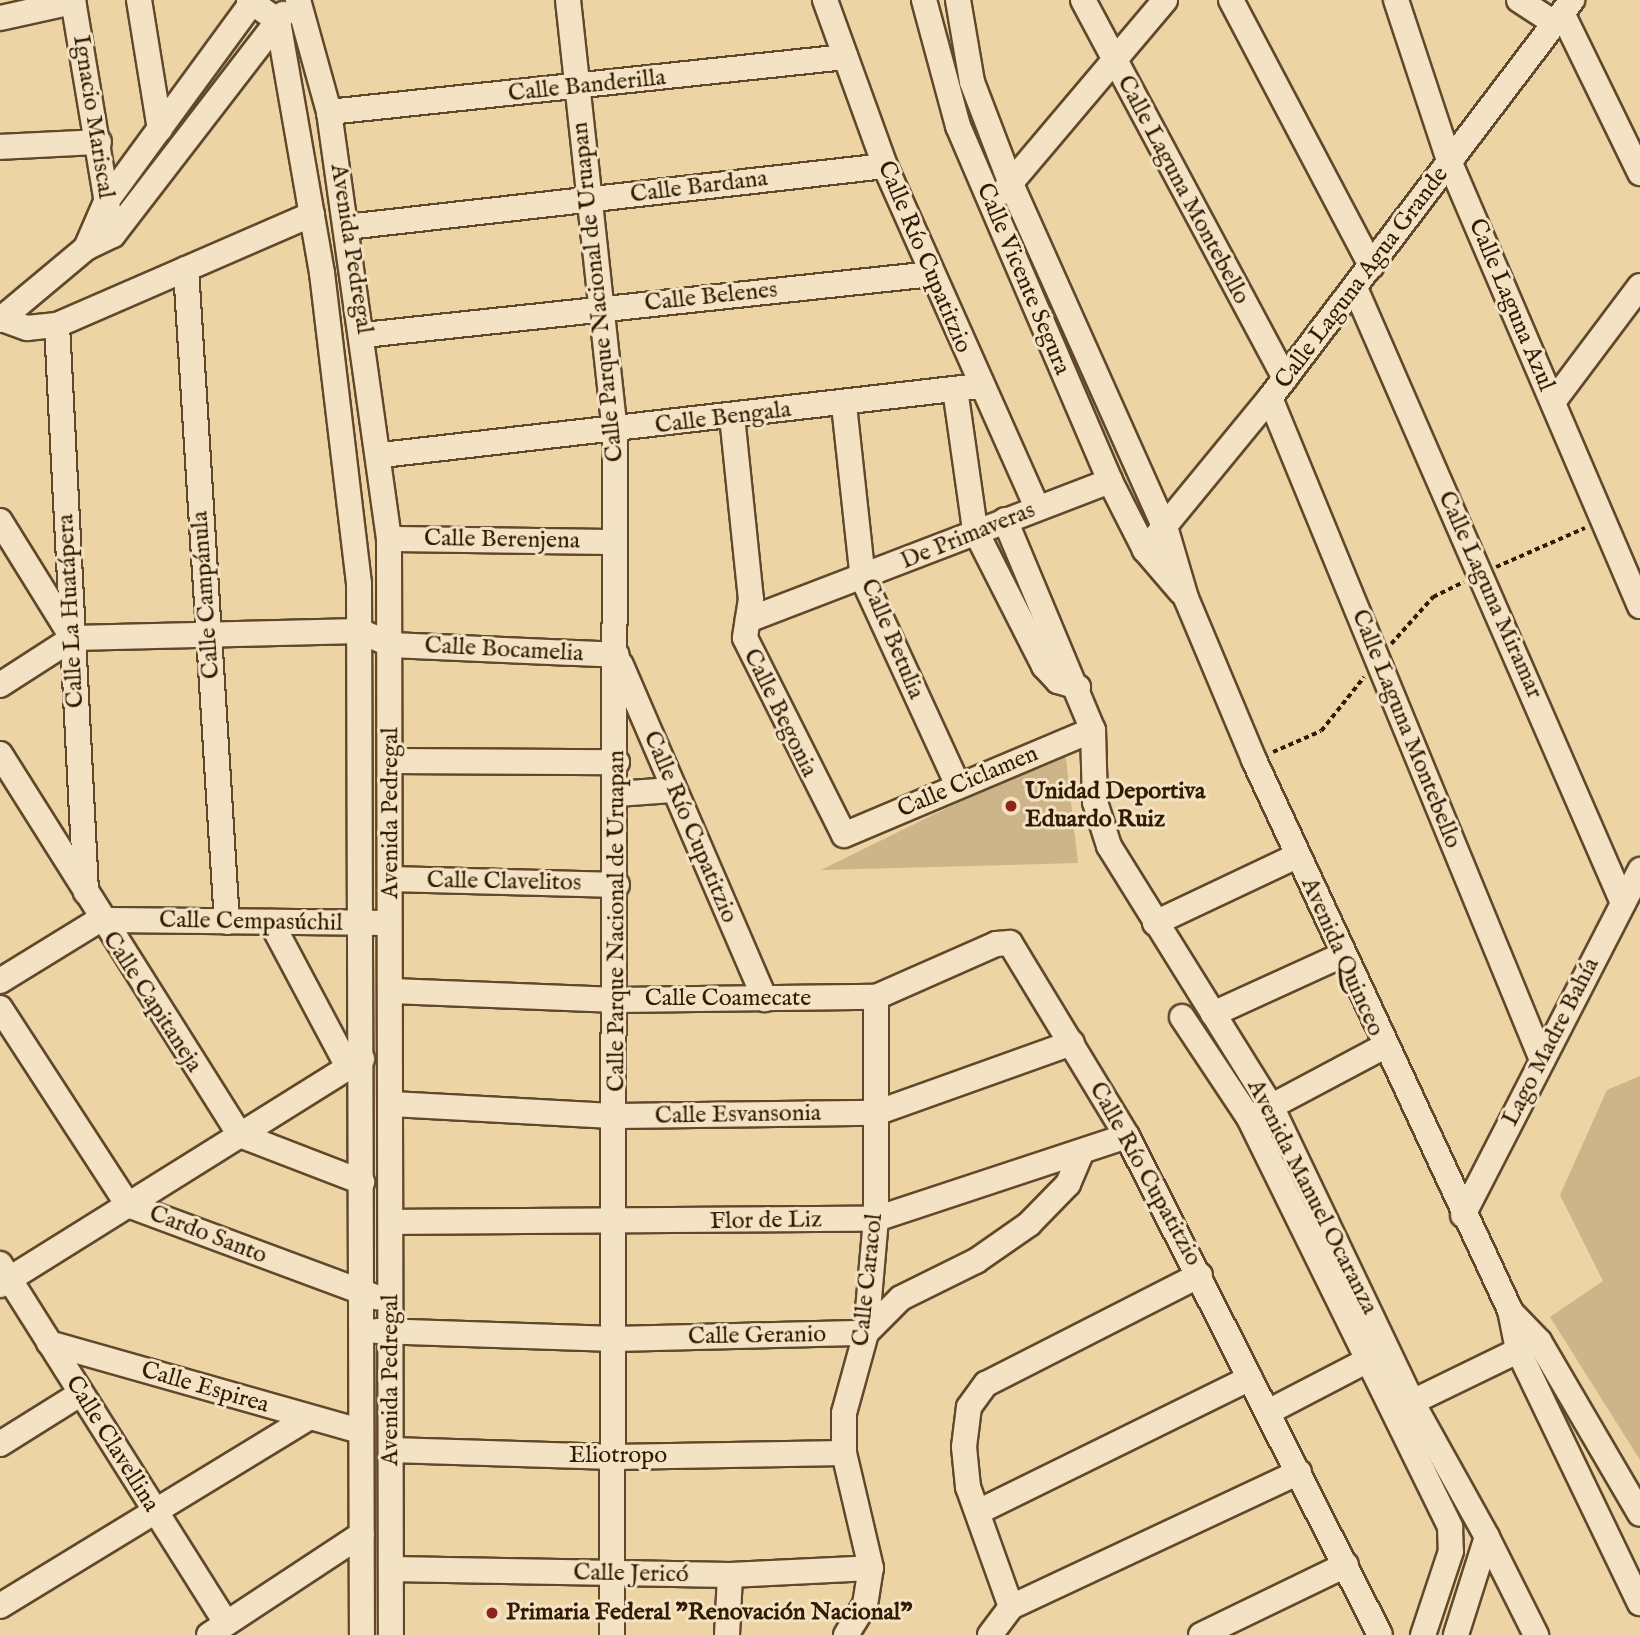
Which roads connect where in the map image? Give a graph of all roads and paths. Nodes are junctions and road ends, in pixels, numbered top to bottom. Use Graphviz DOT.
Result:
graph roads {
  1 [pos="139,0"];
  2 [pos="296,0"];
  3 [pos="568,0"];
  4 [pos="825,0"];
  5 [pos="924,0"];
  6 [pos="958,0"];
  7 [pos="1083,0"];
  8 [pos="1165,0"];
  9 [pos="1231,0"];
  10 [pos="1396,0"];
  11 [pos="1519,0"];
  12 [pos="73,1"];
  13 [pos="252,1"];
  14 [pos="1563,13"];
  15 [pos="0,18"];
  16 [pos="278,21"];
  17 [pos="845,57"];
  18 [pos="1116,65"];
  19 [pos="578,87"];
  20 [pos="329,111"];
  21 [pos="160,129"];
  22 [pos="99,142"];
  23 [pos="0,147"];
  24 [pos="1450,163"];
  25 [pos="885,166"];
  26 [pos="1640,173"];
  27 [pos="1011,184"];
  28 [pos="590,200"];
  29 [pos="106,202"];
  30 [pos="992,205"];
  31 [pos="312,214"];
  32 [pos="347,227"];
  33 [pos="113,235"];
  34 [pos="86,248"];
  35 [pos="1371,266"];
  36 [pos="186,269"];
  37 [pos="932,274"];
  38 [pos="1640,286"];
  39 [pos="1355,288"];
  40 [pos="602,308"];
  41 [pos="1,319"];
  42 [pos="57,325"];
  43 [pos="364,335"];
  44 [pos="967,388"];
  45 [pos="1277,389"];
  46 [pos="1553,402"];
  47 [pos="844,405"];
  48 [pos="732,416"];
  49 [pos="615,431"];
  50 [pos="382,455"];
  51 [pos="1110,481"];
  52 [pos="1037,509"];
  53 [pos="1005,520"];
  54 [pos="1603,520"];
  55 [pos="0,522"];
  56 [pos="975,530"];
  57 [pos="1166,530"];
  58 [pos="389,539"];
  59 [pos="615,542"];
  60 [pos="1145,550"];
  61 [pos="1481,574"];
  62 [pos="863,579"];
  63 [pos="1186,598"];
  64 [pos="1640,606"];
  65 [pos="748,620"];
  66 [pos="360,631"];
  67 [pos="209,632"];
  68 [pos="72,638"];
  69 [pos="391,645"];
  70 [pos="617,655"];
  71 [pos="1378,659"];
  72 [pos="0,685"];
  73 [pos="1078,687"];
  74 [pos="1093,730"];
  75 [pos="0,754"];
  76 [pos="1254,760"];
  77 [pos="390,761"];
  78 [pos="617,762"];
  79 [pos="957,783"];
  80 [pos="672,790"];
  81 [pos="617,794"];
  82 [pos="844,835"];
  83 [pos="1297,856"];
  84 [pos="1640,870"];
  85 [pos="392,880"];
  86 [pos="617,885"];
  87 [pos="86,896"];
  88 [pos="1623,902"];
  89 [pos="99,920"];
  90 [pos="227,922"];
  91 [pos="271,922"];
  92 [pos="362,923"];
  93 [pos="1155,923"];
  94 [pos="392,924"];
  95 [pos="1010,943"];
  96 [pos="1340,956"];
  97 [pos="0,981"];
  98 [pos="392,991"];
  99 [pos="876,997"];
  100 [pos="765,999"];
  101 [pos="617,1000"];
  102 [pos="0,1008"];
  103 [pos="1213,1014"];
  104 [pos="1182,1017"];
  105 [pos="1072,1043"];
  106 [pos="1383,1048"];
  107 [pos="1542,1060"];
  108 [pos="355,1063"];
  109 [pos="392,1104"];
  110 [pos="1271,1106"];
  111 [pos="876,1113"];
  112 [pos="617,1116"];
  113 [pos="1249,1118"];
  114 [pos="240,1135"];
  115 [pos="1127,1136"];
  116 [pos="1081,1153"];
  117 [pos="362,1182"];
  118 [pos="128,1205"];
  119 [pos="1463,1215"];
  120 [pos="877,1219"];
  121 [pos="392,1222"];
  122 [pos="616,1224"];
  123 [pos="1200,1275"];
  124 [pos="3,1276"];
  125 [pos="361,1294"];
  126 [pos="391,1300"];
  127 [pos="362,1329"];
  128 [pos="391,1333"];
  129 [pos="866,1333"];
  130 [pos="615,1339"];
  131 [pos="49,1343"];
  132 [pos="1529,1346"];
  133 [pos="1368,1360"];
  134 [pos="1250,1378"];
  135 [pos="80,1394"];
  136 [pos="1403,1407"];
  137 [pos="1268,1412"];
  138 [pos="308,1418"];
  139 [pos="361,1431"];
  140 [pos="0,1444"];
  141 [pos="391,1450"];
  142 [pos="844,1453"];
  143 [pos="614,1457"];
  144 [pos="1299,1472"];
  145 [pos="978,1512"];
  146 [pos="154,1513"];
  147 [pos="1640,1514"];
  148 [pos="362,1534"];
  149 [pos="1487,1537"];
  150 [pos="1346,1565"];
  151 [pos="871,1568"];
  152 [pos="391,1569"];
  153 [pos="613,1573"];
  154 [pos="730,1575"];
  155 [pos="1640,1603"];
  156 [pos="0,1606"];
  157 [pos="1011,1607"];
  158 [pos="218,1629"];
  159 [pos="362,1635"];
  160 [pos="391,1635"];
  161 [pos="612,1635"];
  162 [pos="727,1635"];
  163 [pos="846,1635"];
  164 [pos="990,1635"];
  165 [pos="1201,1635"];
  166 [pos="1380,1635"];
  167 [pos="1423,1635"];
  168 [pos="1456,1635"];
  169 [pos="1536,1635"];
  1 -- 21 [label="street"];
  2 -- 16 [label="street, Avenida Pedregal"];
  2 -- 20 [label="street, Avenida Pedregal"];
  3 -- 19 [label="street, Calle Parque Nacional de Uruapan"];
  4 -- 17 [label="street, Calle Río Cupatitzio"];
  5 -- 30 [label="street, Calle Vicente Segura"];
  6 -- 27 [label="street, Calle Vicente Segura"];
  7 -- 18 [label="street, Calle Laguna Montebello"];
  8 -- 18 [label="street"];
  9 -- 35 [label="street"];
  10 -- 24 [label="street, Calle Laguna Azul"];
  11 -- 14 [label="street"];
  12 -- 15 [label="street"];
  12 -- 22 [label="street, Ignacio Mariscal"];
  13 -- 16 [label="street"];
  13 -- 21 [label="street"];
  14 -- 24 [label="street, Calle Laguna Agua Grande"];
  14 -- 26 [label="street"];
  16 -- 31 [label="street, Avenida Pedregal"];
  16 -- 33 [label="street"];
  17 -- 19 [label="street, Calle Banderilla"];
  17 -- 25 [label="street, Calle Río Cupatitzio"];
  18 -- 27 [label="street"];
  18 -- 45 [label="street, Calle Laguna Montebello"];
  19 -- 20 [label="street, Calle Banderilla"];
  19 -- 28 [label="street, Calle Parque Nacional de Uruapan"];
  20 -- 32 [label="street, Avenida Pedregal"];
  21 -- 29 [label="street"];
  22 -- 23 [label="street"];
  22 -- 29 [label="street, Ignacio Mariscal"];
  24 -- 35 [label="street, Calle Laguna Agua Grande"];
  24 -- 46 [label="street, Calle Laguna Azul"];
  25 -- 28 [label="street, Calle Bardana"];
  25 -- 37 [label="street, Calle Río Cupatitzio"];
  27 -- 30 [label="street"];
  27 -- 57 [label="street, Calle Vicente Segura"];
  28 -- 32 [label="street, Calle Bardana"];
  28 -- 40 [label="street, Calle Parque Nacional de Uruapan"];
  29 -- 33 [label="street, Ignacio Mariscal"];
  29 -- 34 [label="street"];
  30 -- 51 [label="street, Calle Vicente Segura"];
  31 -- 36 [label="street"];
  31 -- 66 [label="street, Avenida Pedregal"];
  32 -- 43 [label="street, Avenida Pedregal"];
  33 -- 34 [label="street"];
  34 -- 41 [label="street"];
  35 -- 39 [label="street, Calle Laguna Agua Grande"];
  36 -- 42 [label="street"];
  36 -- 67 [label="street, Calle Campánula"];
  37 -- 40 [label="street, Calle Belenes"];
  37 -- 44 [label="street, Calle Río Cupatitzio"];
  38 -- 46 [label="street"];
  39 -- 45 [label="street, Calle Laguna Agua Grande"];
  39 -- 61 [label="street, Calle Laguna Miramar"];
  40 -- 43 [label="street, Calle Belenes"];
  40 -- 49 [label="street, Calle Parque Nacional de Uruapan"];
  41 -- 42 [label="street"];
  42 -- 68 [label="street, Calle La Huatápera"];
  43 -- 50 [label="street, Avenida Pedregal"];
  44 -- 47 [label="street, Calle Bengala"];
  44 -- 52 [label="street, Calle Río Cupatitzio"];
  44 -- 56 [label="street"];
  45 -- 57 [label="street, Calle Laguna Agua Grande"];
  45 -- 71 [label="street, Calle Laguna Montebello"];
  46 -- 54 [label="street, Calle Laguna Azul"];
  47 -- 48 [label="street, Calle Bengala"];
  47 -- 62 [label="street, Calle Betulia"];
  48 -- 49 [label="street, Calle Bengala"];
  48 -- 65 [label="street, Calle Begonia"];
  49 -- 50 [label="street, Calle Bengala"];
  49 -- 59 [label="street, Calle Parque Nacional de Uruapan"];
  50 -- 58 [label="street, Avenida Pedregal"];
  51 -- 52 [label="street, De Primaveras"];
  51 -- 60 [label="street, Calle Vicente Segura"];
  52 -- 53 [label="street, De Primaveras"];
  53 -- 56 [label="street, De Primaveras"];
  53 -- 73 [label="street, Avenida Manuel Ocaranza"];
  54 -- 61 [label="path"];
  54 -- 64 [label="street, Calle Laguna Azul"];
  55 -- 68 [label="street"];
  56 -- 62 [label="street, De Primaveras"];
  56 -- 73 [label="street"];
  57 -- 60 [label="street, Calle Laguna Agua Grande"];
  57 -- 63 [label="street, Avenida Quinceo"];
  58 -- 59 [label="street, Calle Berenjena"];
  58 -- 69 [label="street, Avenida Pedregal"];
  59 -- 70 [label="street, Calle Parque Nacional de Uruapan"];
  60 -- 63 [label="street, Avenida Quinceo"];
  61 -- 71 [label="path"];
  61 -- 88 [label="street, Calle Laguna Miramar"];
  62 -- 65 [label="street, De Primaveras"];
  62 -- 79 [label="street, Calle Betulia"];
  63 -- 76 [label="street, Avenida Quinceo"];
  65 -- 82 [label="street, Calle Begonia"];
  66 -- 67 [label="street"];
  66 -- 69 [label="street"];
  66 -- 92 [label="street, Avenida Pedregal"];
  67 -- 68 [label="street"];
  67 -- 90 [label="street, Calle Campánula"];
  68 -- 72 [label="street"];
  68 -- 87 [label="street, Calle La Huatápera"];
  69 -- 70 [label="street, Calle Bocamelia"];
  69 -- 77 [label="street, Avenida Pedregal"];
  70 -- 78 [label="street, Calle Parque Nacional de Uruapan"];
  70 -- 80 [label="street, Calle Río Cupatitzio"];
  71 -- 76 [label="path"];
  71 -- 107 [label="street, Calle Laguna Montebello"];
  73 -- 74 [label="street, Avenida Manuel Ocaranza"];
  74 -- 79 [label="street, Calle Ciclamen"];
  74 -- 93 [label="street, Avenida Manuel Ocaranza"];
  75 -- 87 [label="street, Calle Capitaneja"];
  76 -- 83 [label="street, Avenida Quinceo"];
  77 -- 78 [label="street"];
  77 -- 85 [label="street, Avenida Pedregal"];
  78 -- 81 [label="street, Calle Parque Nacional de Uruapan"];
  79 -- 82 [label="street, Calle Ciclamen"];
  80 -- 81 [label="street"];
  80 -- 100 [label="street, Calle Río Cupatitzio"];
  81 -- 86 [label="street, Calle Parque Nacional de Uruapan"];
  83 -- 93 [label="street"];
  83 -- 96 [label="street, Avenida Quinceo"];
  84 -- 88 [label="street, Lago Madre Bahía"];
  85 -- 86 [label="street, Calle Clavelitos"];
  85 -- 94 [label="street, Avenida Pedregal"];
  86 -- 101 [label="street, Calle Parque Nacional de Uruapan"];
  87 -- 89 [label="street, Calle Capitaneja"];
  88 -- 107 [label="street, Lago Madre Bahía"];
  89 -- 90 [label="street, Calle Cempasúchil"];
  89 -- 97 [label="street"];
  89 -- 114 [label="street, Calle Capitaneja"];
  90 -- 91 [label="street, Calle Cempasúchil"];
  91 -- 92 [label="street, Calle Cempasúchil"];
  91 -- 108 [label="street"];
  92 -- 94 [label="street, Calle Cempasúchil"];
  92 -- 108 [label="street, Avenida Pedregal"];
  93 -- 103 [label="street, Avenida Manuel Ocaranza"];
  94 -- 98 [label="street, Avenida Pedregal"];
  95 -- 99 [label="street, Calle Coamecate"];
  95 -- 105 [label="street, Calle Río Cupatitzio"];
  96 -- 103 [label="street"];
  96 -- 106 [label="street, Avenida Quinceo"];
  98 -- 101 [label="street, Calle Coamecate"];
  98 -- 109 [label="street, Avenida Pedregal"];
  99 -- 100 [label="street, Calle Coamecate"];
  99 -- 111 [label="street, Calle Caracol"];
  100 -- 101 [label="street, Calle Coamecate"];
  101 -- 112 [label="street, Calle Parque Nacional de Uruapan"];
  102 -- 118 [label="street, Cardo Santo"];
  103 -- 110 [label="street, Avenida Manuel Ocaranza"];
  104 -- 113 [label="street, Avenida Manuel Ocaranza"];
  105 -- 111 [label="street, Calle Esvansonia"];
  105 -- 115 [label="street, Calle Río Cupatitzio"];
  106 -- 110 [label="street"];
  106 -- 119 [label="street, Avenida Quinceo"];
  107 -- 119 [label="street, Lago Madre Bahía"];
  108 -- 114 [label="street"];
  108 -- 117 [label="street, Avenida Pedregal"];
  109 -- 112 [label="street, Calle Esvansonia"];
  109 -- 121 [label="street, Avenida Pedregal"];
  110 -- 113 [label="street"];
  110 -- 136 [label="street, Avenida Manuel Ocaranza"];
  111 -- 112 [label="street, Calle Esvansonia"];
  111 -- 120 [label="street, Calle Caracol"];
  112 -- 122 [label="street, Calle Parque Nacional de Uruapan"];
  113 -- 133 [label="street, Avenida Manuel Ocaranza"];
  114 -- 117 [label="street"];
  114 -- 118 [label="street"];
  115 -- 116 [label="street, Flor de Liz"];
  115 -- 123 [label="street, Calle Río Cupatitzio"];
  116 -- 120 [label="street, Flor de Liz"];
  116 -- 129 [label="street"];
  117 -- 125 [label="street, Avenida Pedregal"];
  118 -- 124 [label="street"];
  118 -- 125 [label="street, Cardo Santo"];
  119 -- 132 [label="street, Avenida Quinceo"];
  120 -- 122 [label="street, Flor de Liz"];
  120 -- 129 [label="street, Calle Caracol"];
  121 -- 122 [label="street, Flor de Liz"];
  121 -- 126 [label="street, Avenida Pedregal"];
  122 -- 130 [label="street, Calle Parque Nacional de Uruapan"];
  123 -- 134 [label="street, Calle Río Cupatitzio"];
  123 -- 145 [label="street"];
  124 -- 131 [label="street, Calle Clavellina"];
  125 -- 126 [label="street, Cardo Santo"];
  125 -- 127 [label="street, Avenida Pedregal"];
  126 -- 128 [label="street, Avenida Pedregal"];
  127 -- 128 [label="street, Calle Geranio"];
  127 -- 139 [label="street, Avenida Pedregal"];
  128 -- 130 [label="street, Calle Geranio"];
  128 -- 141 [label="street, Avenida Pedregal"];
  129 -- 130 [label="street, Calle Geranio"];
  129 -- 142 [label="street, Calle Caracol"];
  130 -- 143 [label="street, Calle Parque Nacional de Uruapan"];
  131 -- 135 [label="street, Calle Clavellina"];
  131 -- 138 [label="street, Calle Espirea"];
  132 -- 136 [label="street"];
  132 -- 147 [label="street, Avenida Quinceo"];
  132 -- 155 [label="street, Avenida Quinceo"];
  133 -- 136 [label="street, Avenida Manuel Ocaranza"];
  133 -- 137 [label="street"];
  134 -- 137 [label="street, Calle Río Cupatitzio"];
  134 -- 145 [label="street"];
  135 -- 140 [label="street"];
  135 -- 146 [label="street, Calle Clavellina"];
  136 -- 149 [label="street, Avenida Manuel Ocaranza"];
  136 -- 167 [label="street, Avenida Manuel Ocaranza"];
  137 -- 144 [label="street, Calle Río Cupatitzio"];
  138 -- 139 [label="street, Calle Espirea"];
  138 -- 146 [label="street"];
  139 -- 148 [label="street, Avenida Pedregal"];
  141 -- 143 [label="street, Eliotropo"];
  141 -- 152 [label="street, Avenida Pedregal"];
  142 -- 143 [label="street, Eliotropo"];
  142 -- 151 [label="street, Calle Caracol"];
  143 -- 153 [label="street, Calle Parque Nacional de Uruapan"];
  144 -- 150 [label="street, Calle Río Cupatitzio"];
  144 -- 157 [label="street"];
  145 -- 157 [label="street"];
  146 -- 156 [label="street"];
  146 -- 158 [label="street, Calle Clavellina"];
  148 -- 158 [label="street"];
  148 -- 159 [label="street, Avenida Pedregal"];
  149 -- 168 [label="street"];
  149 -- 169 [label="street, Avenida Manuel Ocaranza"];
  150 -- 165 [label="street"];
  150 -- 166 [label="street, Calle Río Cupatitzio"];
  151 -- 154 [label="street, Calle Jericó"];
  151 -- 163 [label="street, Calle Caracol"];
  152 -- 153 [label="street, Calle Jericó"];
  152 -- 160 [label="street, Avenida Pedregal"];
  153 -- 154 [label="street, Calle Jericó"];
  153 -- 161 [label="street, Calle Parque Nacional de Uruapan"];
  154 -- 162 [label="street"];
  157 -- 164 [label="street"];
}
